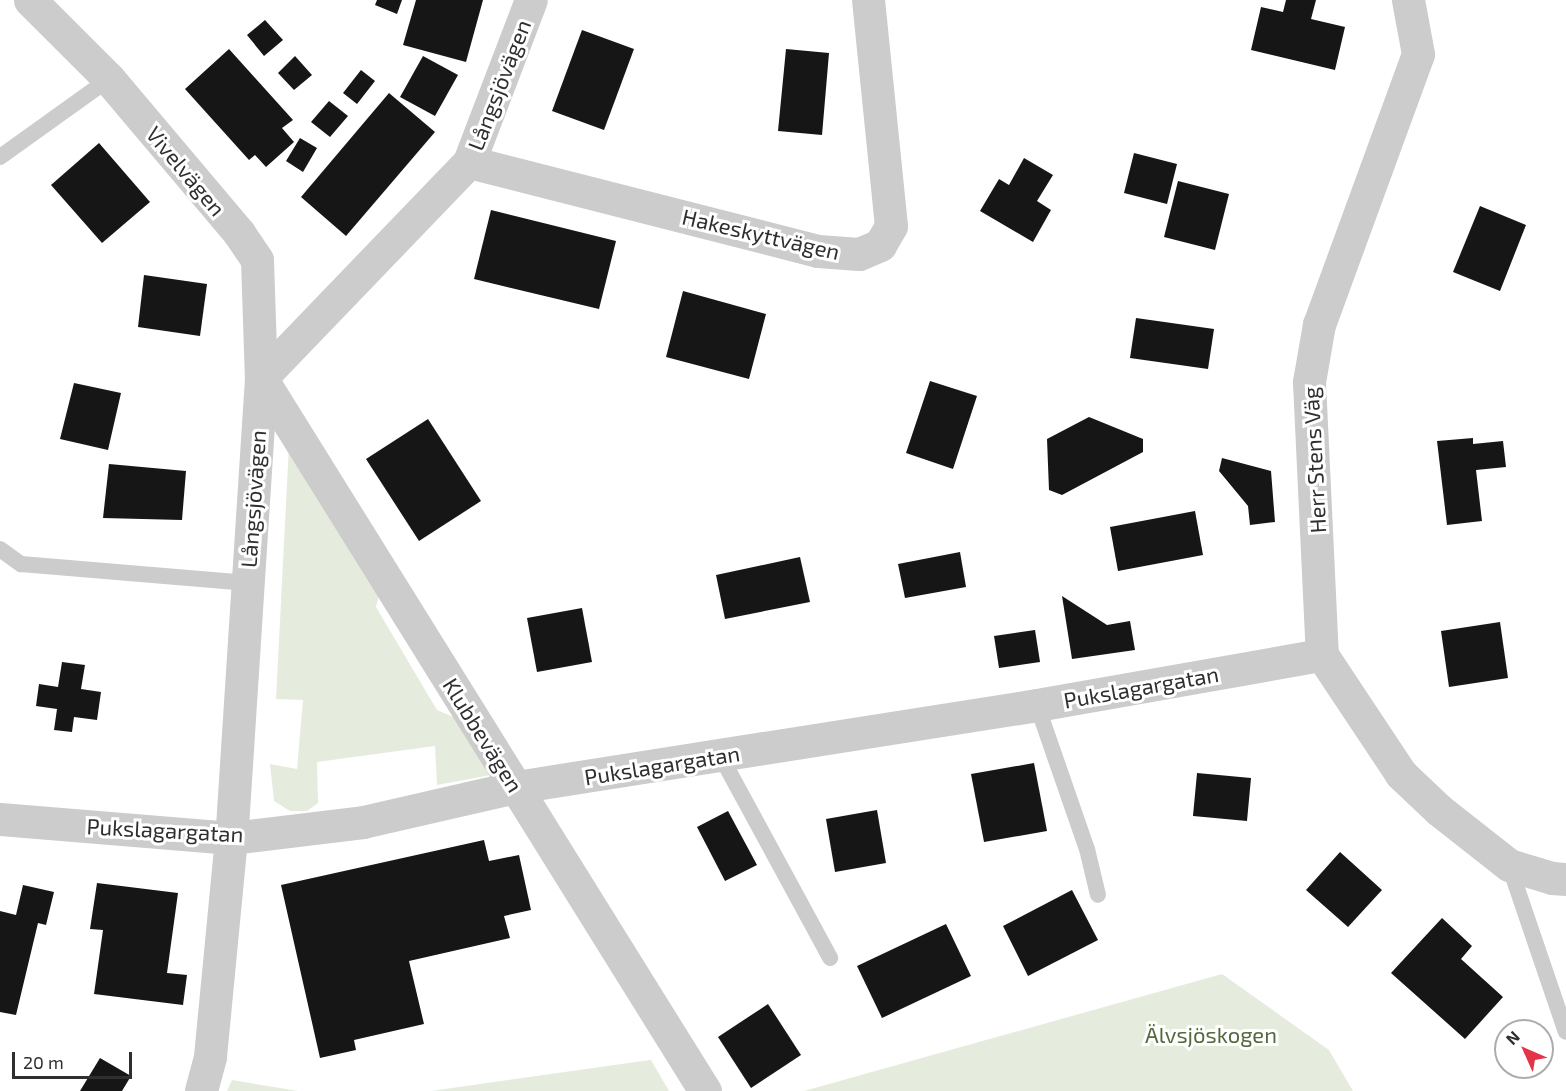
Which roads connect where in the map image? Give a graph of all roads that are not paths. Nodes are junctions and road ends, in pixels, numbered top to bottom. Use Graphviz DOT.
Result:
graph roads {
  1 [pos="30,0"];
  2 [pos="531,0"];
  3 [pos="868,0"];
  4 [pos="1408,0"];
  5 [pos="109,79"];
  6 [pos="0,157"];
  7 [pos="469,162"];
  8 [pos="261,378"];
  9 [pos="0,549"];
  10 [pos="248,583"];
  11 [pos="1322,655"];
  12 [pos="1037,705"];
  13 [pos="720,755"];
  14 [pos="516,788"];
  15 [pos="0,819"];
  16 [pos="231,838"];
  17 [pos="1509,865"];
  18 [pos="1566,879"];
  19 [pos="1098,896"];
  20 [pos="830,958"];
  21 [pos="1566,1032"];
  22 [pos="201,1091"];
  23 [pos="705,1091"];
  1 -- 5 [label="street, Vivelvägen"];
  2 -- 7 [label="street, Långsjövägen"];
  3 -- 7 [label="street, Hakeskyttvägen"];
  4 -- 11 [label="street, Herr Stens Väg"];
  5 -- 6 [label="lane"];
  5 -- 8 [label="street, Vivelvägen"];
  7 -- 8 [label="street, Långsjövägen"];
  8 -- 10 [label="street, Långsjövägen"];
  8 -- 14 [label="street, Klubbevägen"];
  9 -- 10 [label="lane"];
  10 -- 16 [label="street, Långsjövägen"];
  11 -- 12 [label="street, Pukslagargatan"];
  11 -- 17 [label="street"];
  12 -- 13 [label="street, Pukslagargatan"];
  12 -- 19 [label="lane"];
  13 -- 14 [label="street, Pukslagargatan"];
  13 -- 20 [label="lane"];
  14 -- 16 [label="street, Pukslagargatan"];
  14 -- 23 [label="street, Klubbevägen"];
  15 -- 16 [label="street, Pukslagargatan"];
  16 -- 22 [label="street, Långsjövägen"];
  17 -- 18 [label="street"];
  17 -- 21 [label="lane"];
}
